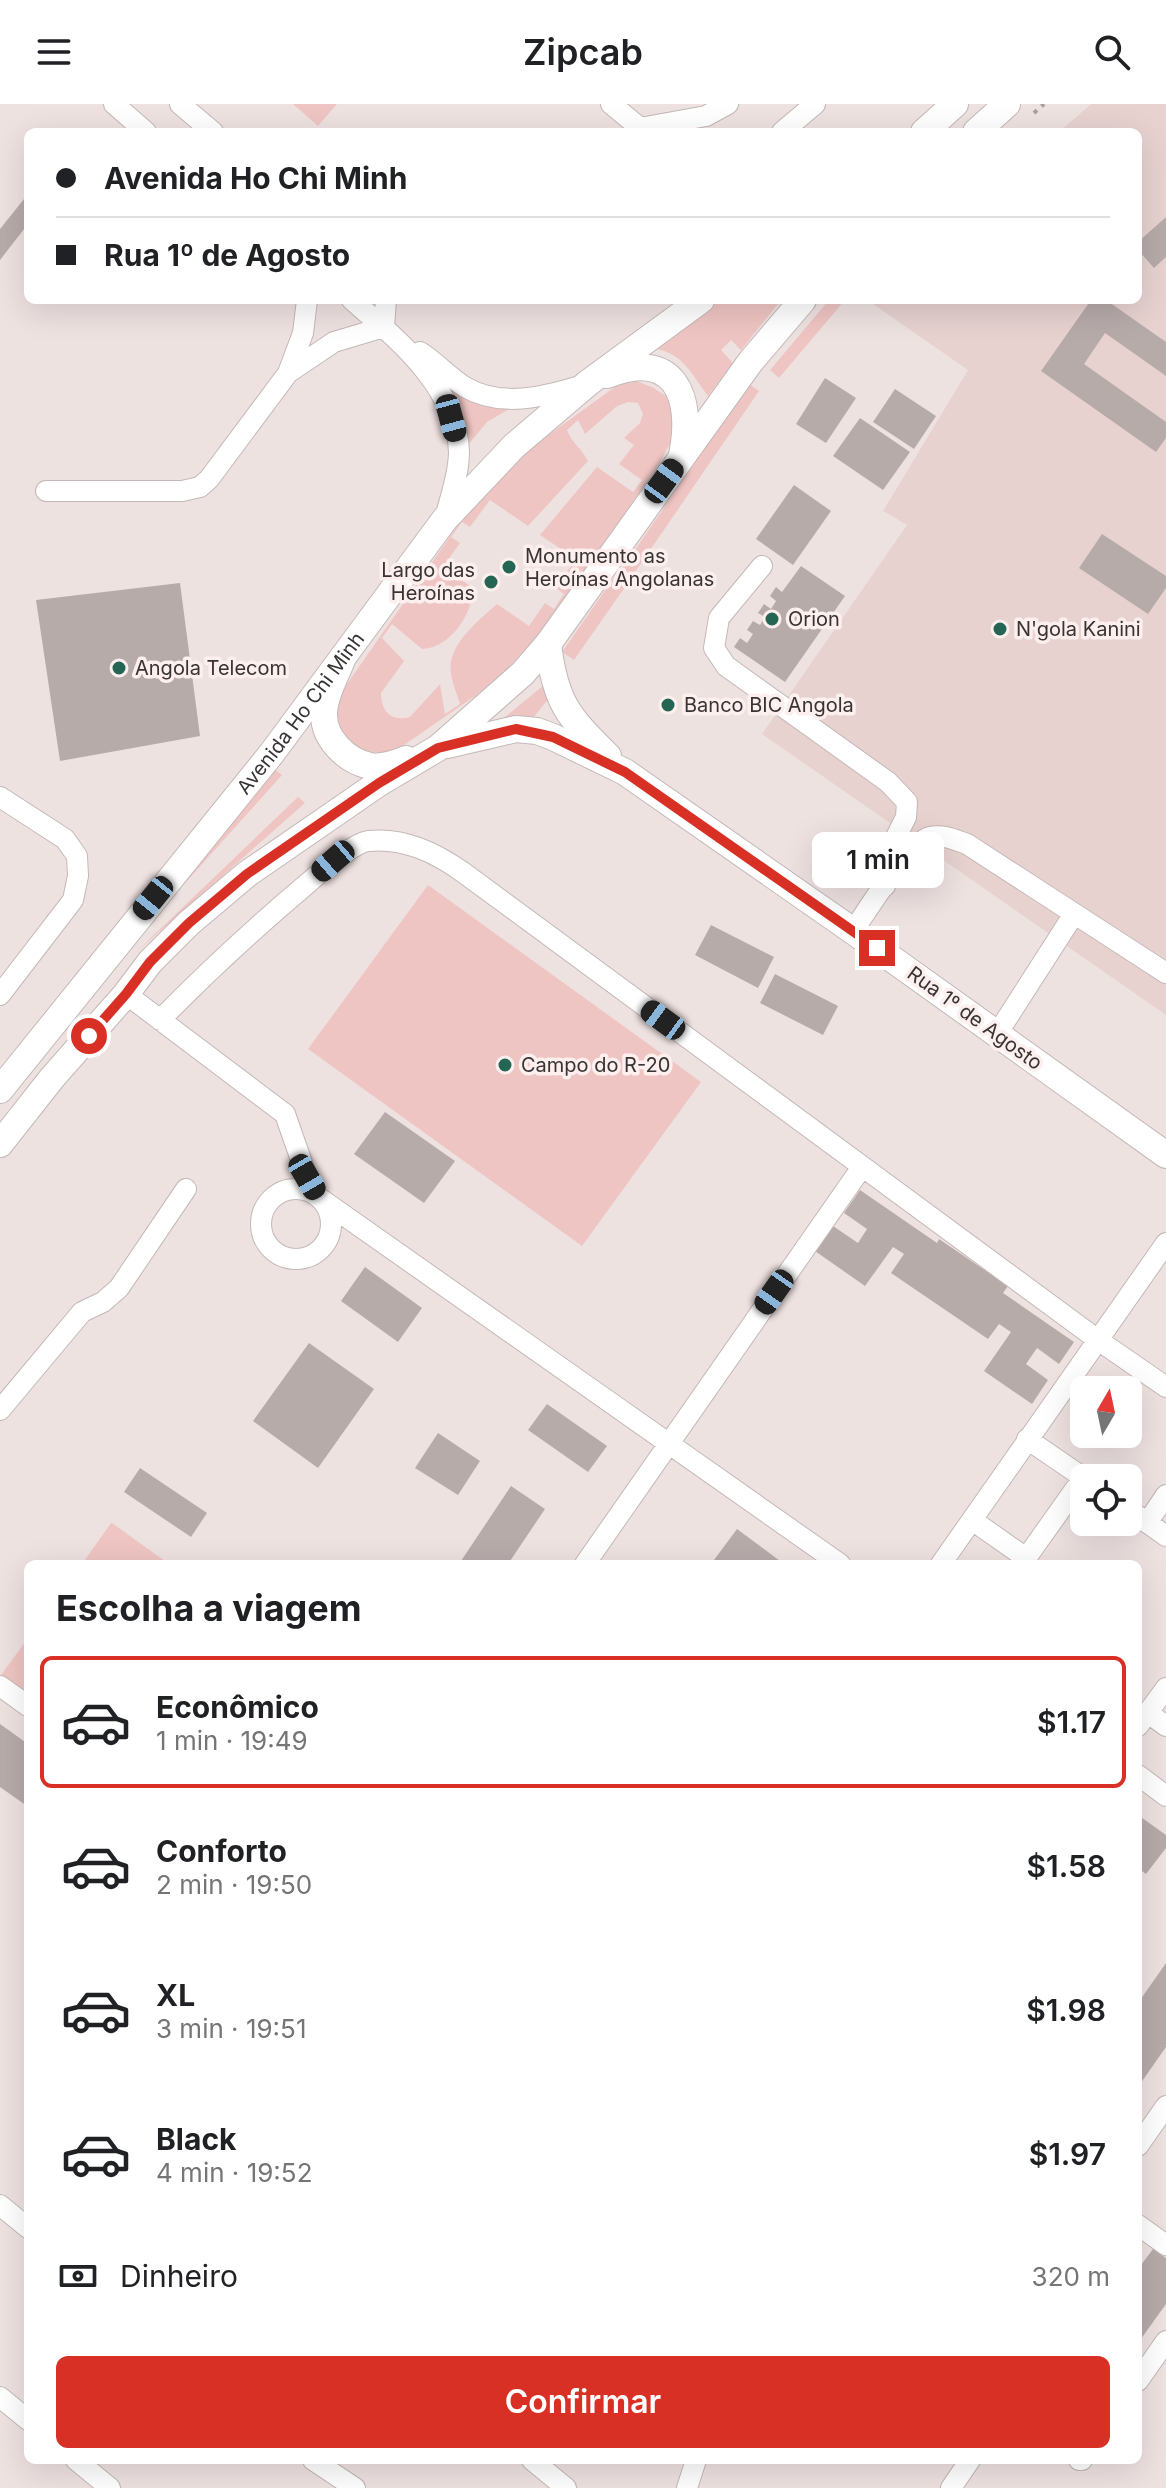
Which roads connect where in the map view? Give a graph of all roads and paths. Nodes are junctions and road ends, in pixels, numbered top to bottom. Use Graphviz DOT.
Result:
graph roads {
  1 [pos="114,104"];
  2 [pos="180,104"];
  3 [pos="611,104"];
  4 [pos="728,104"];
  5 [pos="815,104"];
  6 [pos="955,104"];
  7 [pos="1007,104"];
  8 [pos="1044,104"];
  9 [pos="1034,113"];
  10 [pos="141,128"];
  11 [pos="208,128"];
  12 [pos="641,128"];
  13 [pos="652,128"];
  14 [pos="787,128"];
  15 [pos="928,128"];
  16 [pos="980,128"];
  17 [pos="307,304"];
  18 [pos="357,304"];
  19 [pos="386,304"];
  20 [pos="696,304"];
  21 [pos="800,304"];
  22 [pos="384,327"];
  23 [pos="288,373"];
  24 [pos="588,383"];
  25 [pos="681,458"];
  26 [pos="46,491"];
  27 [pos="445,519"];
  28 [pos="762,566"];
  29 [pos="548,644"];
  30 [pos="342,660"];
  31 [pos="438,748"];
  32 [pos="625,772"];
  33 [pos="0,797"];
  34 [pos="885,886"];
  35 [pos="1074,914"];
  36 [pos="853,931"];
  37 [pos="1166,973"];
  38 [pos="126,994"];
  39 [pos="0,995"];
  40 [pos="160,1020"];
  41 [pos="997,1034"];
  42 [pos="0,1090"];
  43 [pos="0,1144"];
  44 [pos="1166,1155"];
  45 [pos="862,1167"];
  46 [pos="186,1189"];
  47 [pos="1166,1243"];
  48 [pos="1098,1340"];
  49 [pos="1166,1387"];
  50 [pos="0,1410"];
  51 [pos="1027,1439"];
  52 [pos="668,1443"];
  53 [pos="1070,1468"];
  54 [pos="1166,1495"];
  55 [pos="1070,1497"];
  56 [pos="1142,1519"];
  57 [pos="972,1520"];
  58 [pos="1147,1523"];
  59 [pos="1166,1536"];
  60 [pos="588,1560"];
  61 [pos="834,1560"];
  62 [pos="944,1560"];
  63 [pos="1023,1560"];
  64 [pos="1025,1560"];
  65 [pos="0,1686"];
  66 [pos="1166,1688"];
  67 [pos="24,1703"];
  68 [pos="1142,1719"];
  69 [pos="1142,1720"];
  70 [pos="1166,1726"];
  71 [pos="1142,1778"];
  72 [pos="1166,1796"];
  73 [pos="1166,2106"];
  74 [pos="1142,2140"];
  75 [pos="1,2208"];
  76 [pos="24,2225"];
  77 [pos="1142,2228"];
  78 [pos="1166,2245"];
  79 [pos="1166,2341"];
  80 [pos="1142,2375"];
  81 [pos="0,2397"];
  82 [pos="24,2417"];
  83 [pos="81,2464"];
  84 [pos="319,2464"];
  85 [pos="537,2464"];
  86 [pos="695,2464"];
  87 [pos="967,2464"];
  88 [pos="110,2488"];
  89 [pos="355,2488"];
  90 [pos="566,2488"];
  91 [pos="687,2488"];
  92 [pos="951,2488"];
  1 -- 10 [label="street"];
  2 -- 11 [label="street"];
  3 -- 12 [label="street"];
  4 -- 13 [label="street"];
  5 -- 14 [label="street"];
  6 -- 15 [label="main road"];
  7 -- 16 [label="main road"];
  8 -- 9 [label="path"];
  17 -- 23 [label="street"];
  18 -- 22 [label="street"];
  19 -- 22 [label="street"];
  20 -- 24 [label="main road, Avenida Ho Chi Minh"];
  21 -- 25 [label="main road"];
  22 -- 23 [label="street"];
  22 -- 24 [label="street"];
  22 -- 27 [label="street"];
  23 -- 26 [label="street"];
  24 -- 25 [label="main road"];
  24 -- 27 [label="main road, Avenida Ho Chi Minh"];
  25 -- 29 [label="main road"];
  27 -- 30 [label="main road, Avenida Ho Chi Minh"];
  28 -- 34 [label="street"];
  29 -- 31 [label="main road"];
  29 -- 32 [label="main road"];
  30 -- 31 [label="main road"];
  30 -- 42 [label="main road, Avenida Ho Chi Minh"];
  31 -- 32 [label="main road"];
  31 -- 38 [label="main road"];
  32 -- 36 [label="main road, Rua 1º de Agosto"];
  33 -- 39 [label="street"];
  34 -- 35 [label="street"];
  34 -- 36 [label="street"];
  35 -- 37 [label="street"];
  35 -- 41 [label="street"];
  36 -- 41 [label="main road, Rua 1º de Agosto"];
  38 -- 40 [label="street"];
  38 -- 43 [label="main road"];
  40 -- 45 [label="street"];
  40 -- 52 [label="street"];
  41 -- 44 [label="main road, Rua 1º de Agosto"];
  45 -- 48 [label="street"];
  45 -- 52 [label="street"];
  46 -- 50 [label="street"];
  47 -- 48 [label="street"];
  48 -- 49 [label="street"];
  48 -- 51 [label="street"];
  51 -- 53 [label="street"];
  51 -- 57 [label="street"];
  52 -- 60 [label="street"];
  52 -- 61 [label="street"];
  54 -- 58 [label="street"];
  55 -- 64 [label="street"];
  56 -- 58 [label="street"];
  57 -- 62 [label="street"];
  57 -- 63 [label="street"];
  58 -- 59 [label="street"];
  65 -- 67 [label="street"];
  66 -- 68 [label="street"];
  69 -- 70 [label="street"];
  71 -- 72 [label="street"];
  73 -- 74 [label="street"];
  75 -- 76 [label="street"];
  77 -- 78 [label="street"];
  79 -- 80 [label="street"];
  81 -- 82 [label="street"];
  83 -- 88 [label="street"];
  84 -- 89 [label="street"];
  85 -- 90 [label="street"];
  86 -- 91 [label="street"];
  87 -- 92 [label="street"];
}
